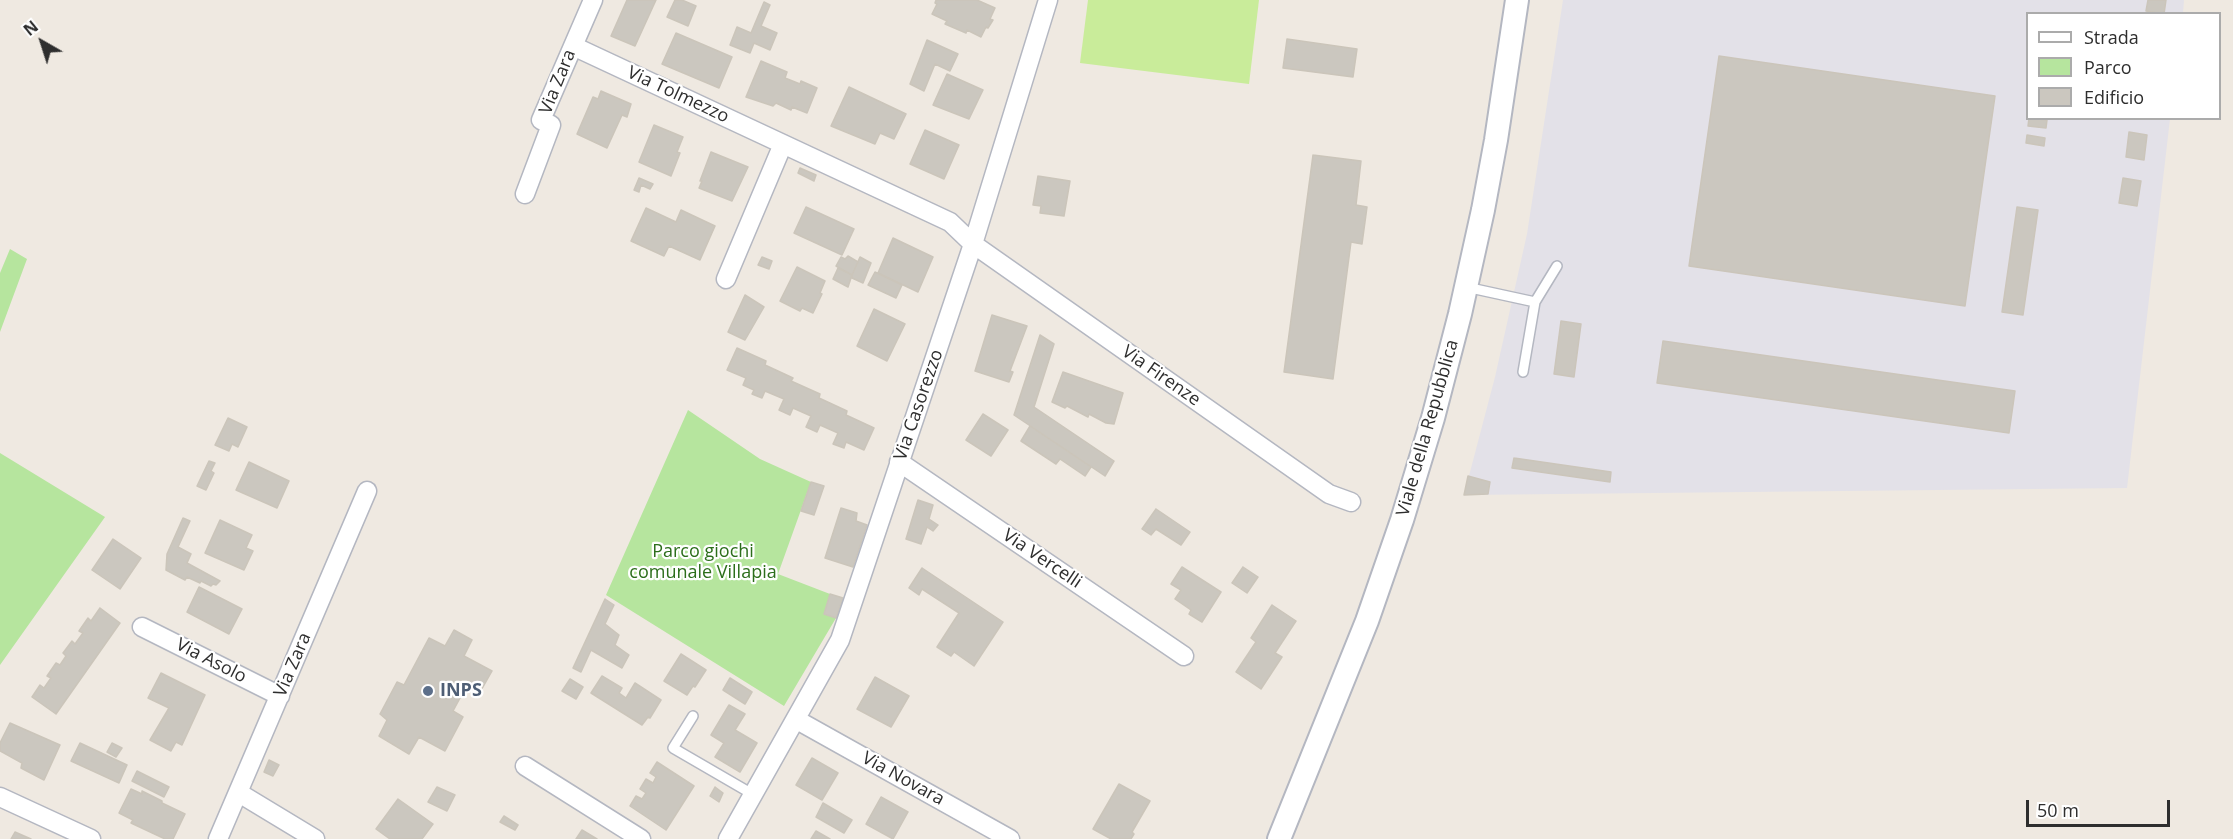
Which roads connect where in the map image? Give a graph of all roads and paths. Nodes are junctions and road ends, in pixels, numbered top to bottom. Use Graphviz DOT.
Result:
graph roads {
  1 [pos="593,0"];
  2 [pos="1048,0"];
  3 [pos="1517,0"];
  4 [pos="573,46"];
  5 [pos="783,144"];
  6 [pos="525,194"];
  7 [pos="973,244"];
  8 [pos="1557,266"];
  9 [pos="726,279"];
  10 [pos="1466,287"];
  11 [pos="1535,302"];
  12 [pos="1523,372"];
  13 [pos="899,462"];
  14 [pos="367,491"];
  15 [pos="1351,502"];
  16 [pos="142,627"];
  17 [pos="1184,656"];
  18 [pos="280,696"];
  19 [pos="693,716"];
  20 [pos="797,720"];
  21 [pos="525,766"];
  22 [pos="239,793"];
  23 [pos="754,795"];
  24 [pos="0,797"];
  25 [pos="91,839"];
  26 [pos="218,839"];
  27 [pos="315,839"];
  28 [pos="641,839"];
  29 [pos="728,839"];
  30 [pos="1010,839"];
  31 [pos="1279,839"];
  1 -- 4 [label="street, Via Zara"];
  2 -- 7 [label="street, Via Casorezzo"];
  3 -- 10 [label="street, Viale della Repubblica"];
  4 -- 5 [label="street, Via Tolmezzo"];
  4 -- 6 [label="street, Via Zara"];
  5 -- 7 [label="street, Via Tolmezzo"];
  5 -- 9 [label="street"];
  7 -- 13 [label="street, Via Casorezzo"];
  7 -- 15 [label="street, Via Firenze"];
  8 -- 11 [label="lane"];
  10 -- 11 [label="lane"];
  10 -- 31 [label="street, Viale della Repubblica"];
  11 -- 12 [label="lane"];
  13 -- 17 [label="street, Via Vercelli"];
  13 -- 20 [label="street, Via Casorezzo"];
  14 -- 18 [label="street, Via Zara"];
  16 -- 18 [label="street, Via Asolo"];
  18 -- 22 [label="street, Via Zara"];
  19 -- 23 [label="lane"];
  20 -- 23 [label="street, Via Casorezzo"];
  20 -- 30 [label="street, Via Novara"];
  21 -- 28 [label="street"];
  22 -- 26 [label="street, Via Zara"];
  22 -- 27 [label="street"];
  23 -- 29 [label="street, Via Casorezzo"];
  24 -- 25 [label="street"];
}
